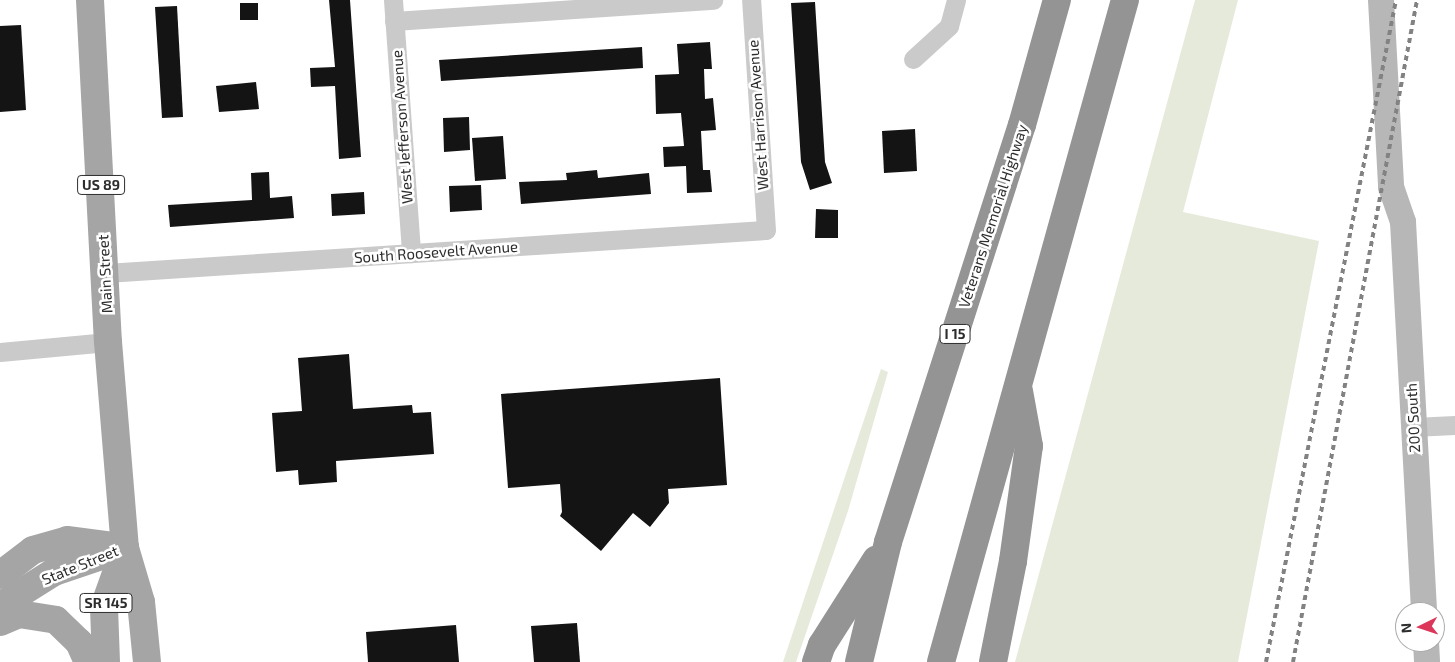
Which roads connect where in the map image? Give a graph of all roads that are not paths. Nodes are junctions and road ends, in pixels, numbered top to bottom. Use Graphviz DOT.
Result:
graph roads {
  1 [pos="90,0"];
  2 [pos="393,0"];
  3 [pos="713,0"];
  4 [pos="750,0"];
  5 [pos="956,0"];
  6 [pos="1058,0"];
  7 [pos="1125,0"];
  8 [pos="1380,0"];
  9 [pos="1396,0"];
  10 [pos="394,21"];
  11 [pos="913,59"];
  12 [pos="1403,223"];
  13 [pos="766,230"];
  14 [pos="410,253"];
  15 [pos="106,273"];
  16 [pos="108,342"];
  17 [pos="0,352"];
  18 [pos="1018,382"];
  19 [pos="1455,425"];
  20 [pos="1413,427"];
  21 [pos="888,542"];
  22 [pos="125,548"];
  23 [pos="0,576"];
  24 [pos="1423,602"];
  25 [pos="0,606"];
  26 [pos="0,622"];
  27 [pos="88,662"];
  28 [pos="106,662"];
  29 [pos="147,662"];
  30 [pos="816,662"];
  31 [pos="859,662"];
  32 [pos="942,662"];
  33 [pos="993,662"];
  1 -- 15 [label="main road, Main Street / US 89"];
  2 -- 10 [label="street, West Jefferson Avenue"];
  3 -- 10 [label="street"];
  4 -- 13 [label="street, West Harrison Avenue"];
  5 -- 11 [label="street"];
  6 -- 21 [label="highway, Veterans Memorial Highway / I 15"];
  7 -- 18 [label="highway"];
  8 -- 12 [label="street, 200 South"];
  9 -- 12 [label="street, 200 South"];
  10 -- 14 [label="street, West Jefferson Avenue"];
  12 -- 20 [label="street, 200 South"];
  13 -- 14 [label="street, South Roosevelt Avenue"];
  14 -- 15 [label="street, South Roosevelt Avenue"];
  15 -- 16 [label="main road, Main Street / US 89"];
  16 -- 17 [label="street"];
  16 -- 22 [label="main road, Main Street / US 89"];
  18 -- 32 [label="highway"];
  18 -- 33 [label="highway"];
  19 -- 20 [label="street"];
  20 -- 24 [label="street, 200 South"];
  21 -- 30 [label="highway"];
  21 -- 31 [label="highway, Veterans Memorial Highway / I 15"];
  22 -- 23 [label="main road, State Street"];
  22 -- 25 [label="main road, State Street"];
  22 -- 28 [label="main road, Main Street / SR 145"];
  22 -- 29 [label="main road, Main Street / SR 145"];
  26 -- 27 [label="main road"];
}
